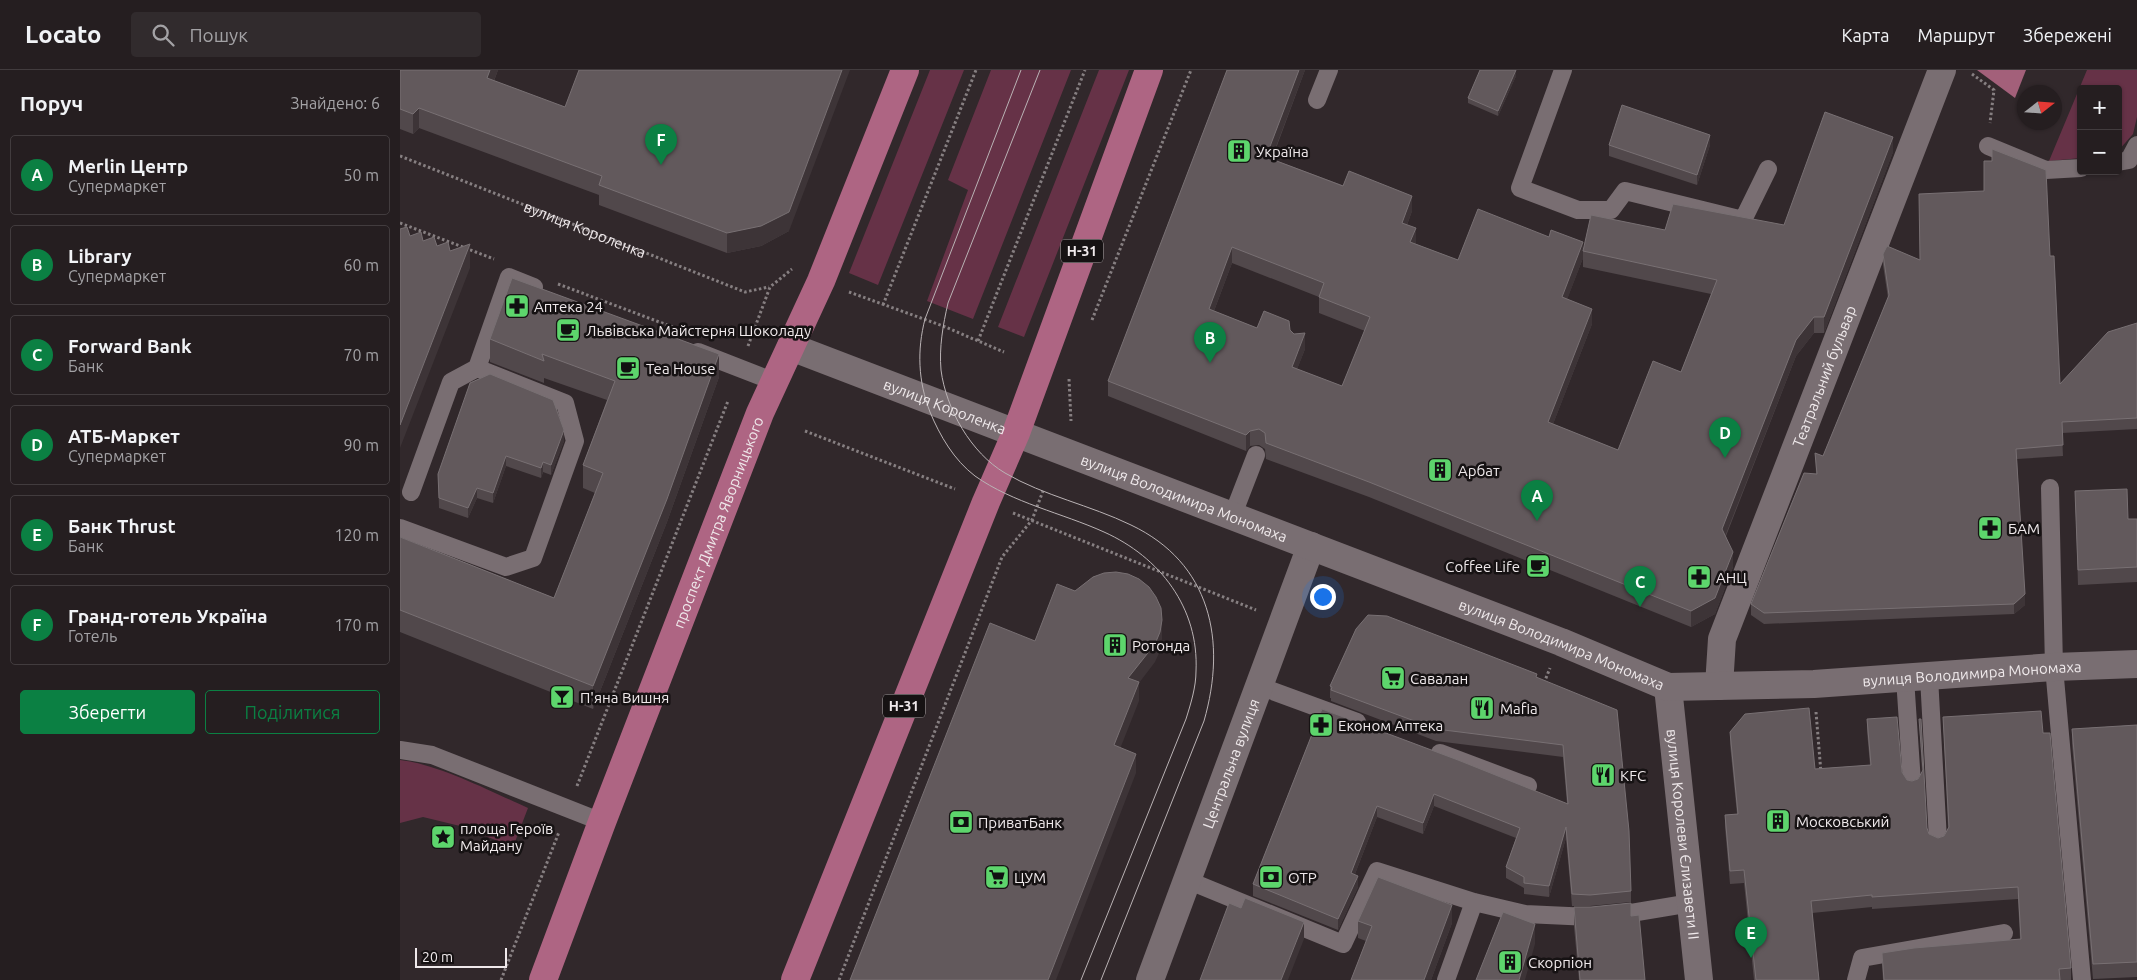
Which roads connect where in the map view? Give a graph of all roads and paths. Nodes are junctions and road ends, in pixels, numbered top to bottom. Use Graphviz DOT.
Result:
graph roads {
  1 [pos="905,70"];
  2 [pos="976,70"];
  3 [pos="1085,70"];
  4 [pos="1150,70"];
  5 [pos="1191,70"];
  6 [pos="1329,70"];
  7 [pos="1563,70"];
  8 [pos="1942,70"];
  9 [pos="1966,70"];
  10 [pos="1317,100"];
  11 [pos="2137,145"];
  12 [pos="1988,146"];
  13 [pos="400,156"];
  14 [pos="2122,161"];
  15 [pos="2077,168"];
  16 [pos="1768,169"];
  17 [pos="400,223"];
  18 [pos="502,262"];
  19 [pos="792,270"];
  20 [pos="770,287"];
  21 [pos="552,288"];
  22 [pos="846,290"];
  23 [pos="883,305"];
  24 [pos="1090,323"];
  25 [pos="686,340"];
  26 [pos="978,341"];
  27 [pos="791,347"];
  28 [pos="1004,352"];
  29 [pos="477,368"];
  30 [pos="740,368"];
  31 [pos="1069,377"];
  32 [pos="775,382"];
  33 [pos="728,400"];
  34 [pos="1071,421"];
  35 [pos="805,431"];
  36 [pos="1016,433"];
  37 [pos="1256,455"];
  38 [pos="2050,488"];
  39 [pos="955,489"];
  40 [pos="1043,491"];
  41 [pos="411,492"];
  42 [pos="1013,512"];
  43 [pos="1232,517"];
  44 [pos="1032,520"];
  45 [pos="400,528"];
  46 [pos="1311,546"];
  47 [pos="1283,621"];
  48 [pos="1561,642"];
  49 [pos="2137,664"];
  50 [pos="2054,667"];
  51 [pos="1917,678"];
  52 [pos="1814,684"];
  53 [pos="1259,686"];
  54 [pos="1719,686"];
  55 [pos="1668,687"];
  56 [pos="1541,688"];
  57 [pos="1375,729"];
  58 [pos="1420,746"];
  59 [pos="400,750"];
  60 [pos="1821,776"];
  61 [pos="1912,783"];
  62 [pos="1528,786"];
  63 [pos="568,809"];
  64 [pos="602,822"];
  65 [pos="1938,840"];
  66 [pos="1187,880"];
  67 [pos="1480,903"];
  68 [pos="1691,903"];
  69 [pos="2004,933"];
  70 [pos="501,980"];
  71 [pos="543,980"];
  72 [pos="795,980"];
  73 [pos="839,980"];
  74 [pos="1150,980"];
  75 [pos="1446,980"];
  76 [pos="1699,980"];
  77 [pos="1856,980"];
  78 [pos="2082,980"];
  1 -- 27 [label="main road, проспект Дмитра Яворницького"];
  2 -- 23 [label="path"];
  3 -- 26 [label="path"];
  4 -- 36 [label="main road, Н-31"];
  5 -- 24 [label="path"];
  6 -- 10 [label="lane"];
  7 -- 16 [label="lane"];
  8 -- 54 [label="street, Театральний бульвар"];
  9 -- 12 [label="path"];
  11 -- 14 [label="lane"];
  12 -- 15 [label="lane"];
  13 -- 20 [label="path, вулиця Короленка"];
  17 -- 18 [label="path"];
  19 -- 20 [label="path"];
  20 -- 30 [label="path"];
  21 -- 25 [label="path"];
  21 -- 29 [label="lane"];
  22 -- 23 [label="path"];
  23 -- 26 [label="path"];
  25 -- 30 [label="lane"];
  26 -- 28 [label="path"];
  27 -- 32 [label="main road, проспект Дмитра Яворницького"];
  27 -- 36 [label="street, вулиця Короленка"];
  29 -- 41 [label="lane"];
  29 -- 45 [label="lane"];
  30 -- 32 [label="lane"];
  31 -- 34 [label="path"];
  32 -- 64 [label="main road, проспект Дмитра Яворницького"];
  33 -- 63 [label="path"];
  35 -- 39 [label="path"];
  36 -- 43 [label="street, вулиця Володимира Мономаха"];
  36 -- 72 [label="main road, Н-31"];
  37 -- 43 [label="lane"];
  38 -- 50 [label="lane"];
  40 -- 44 [label="path"];
  42 -- 44 [label="path"];
  43 -- 46 [label="street, вулиця Володимира Мономаха"];
  44 -- 47 [label="path"];
  44 -- 73 [label="path"];
  46 -- 47 [label="street, Центральна вулиця"];
  46 -- 48 [label="street, вулиця Володимира Мономаха"];
  47 -- 53 [label="street, Центральна вулиця"];
  48 -- 55 [label="street, вулиця Володимира Мономаха"];
  48 -- 56 [label="path"];
  49 -- 50 [label="street, вулиця Володимира Мономаха"];
  50 -- 51 [label="street, вулиця Володимира Мономаха"];
  50 -- 78 [label="lane"];
  51 -- 52 [label="street, вулиця Володимира Мономаха"];
  51 -- 61 [label="lane"];
  51 -- 65 [label="lane"];
  52 -- 54 [label="street, вулиця Володимира Мономаха"];
  52 -- 60 [label="path"];
  53 -- 57 [label="lane"];
  53 -- 66 [label="street, Центральна вулиця"];
  54 -- 55 [label="street, вулиця Володимира Мономаха"];
  55 -- 68 [label="street, вулиця Королеви Єлизавети ІІ"];
  58 -- 62 [label="lane"];
  59 -- 63 [label="lane"];
  63 -- 64 [label="lane"];
  63 -- 70 [label="path"];
  64 -- 71 [label="main road, проспект Дмитра Яворницького"];
  66 -- 67 [label="lane"];
  66 -- 74 [label="street, Центральна вулиця"];
  67 -- 68 [label="lane"];
  67 -- 75 [label="lane"];
  68 -- 76 [label="street, вулиця Королеви Єлизавети ІІ"];
  69 -- 77 [label="lane"];
}
